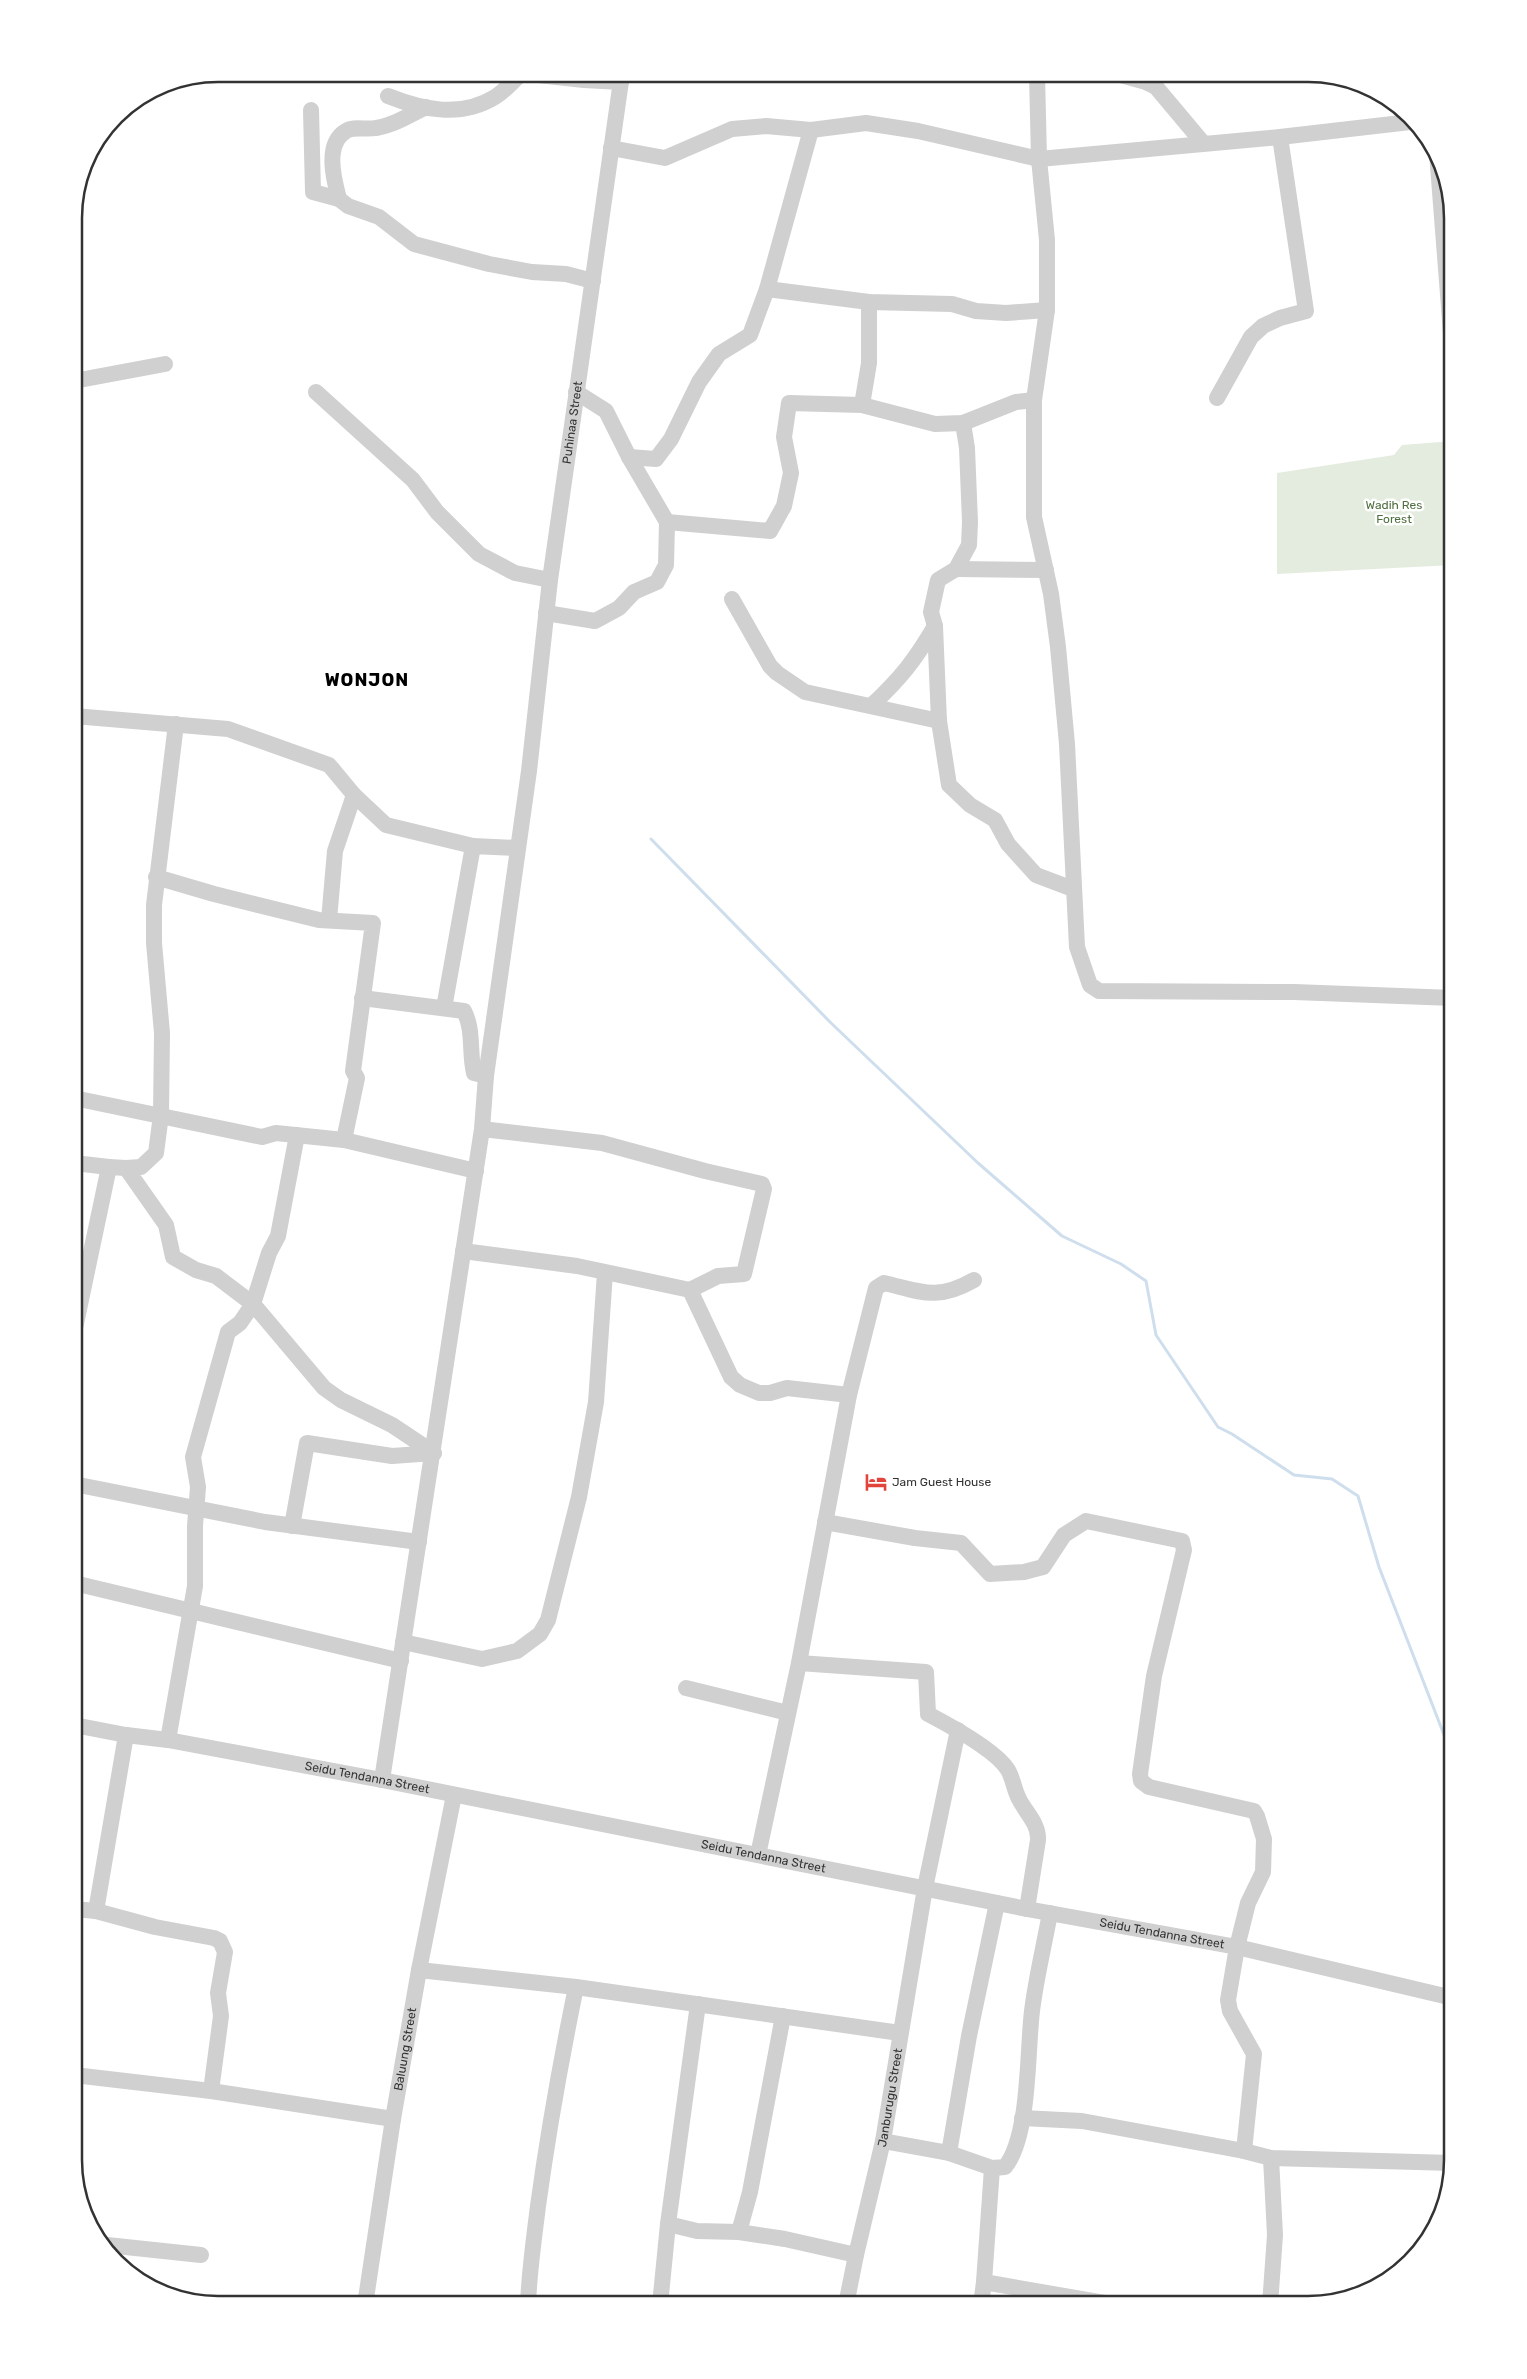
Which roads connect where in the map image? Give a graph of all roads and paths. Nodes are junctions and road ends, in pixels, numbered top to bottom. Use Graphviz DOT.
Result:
graph roads {
  1 [pos="512,82"];
  2 [pos="620,82"];
  3 [pos="1037,83"];
  4 [pos="1147,83"];
  5 [pos="388,96"];
  6 [pos="426,107"];
  7 [pos="312,110"];
  8 [pos="1405,123"];
  9 [pos="811,130"];
  10 [pos="1280,137"];
  11 [pos="1204,143"];
  12 [pos="611,148"];
  13 [pos="1039,160"];
  14 [pos="1439,181"];
  15 [pos="339,199"];
  16 [pos="1444,243"];
  17 [pos="593,281"];
  18 [pos="767,289"];
  19 [pos="869,302"];
  20 [pos="1047,310"];
  21 [pos="165,364"];
  22 [pos="83,379"];
  23 [pos="316,392"];
  24 [pos="576,392"];
  25 [pos="1216,398"];
  26 [pos="1034,400"];
  27 [pos="862,405"];
  28 [pos="963,422"];
  29 [pos="629,457"];
  30 [pos="667,522"];
  31 [pos="956,569"];
  32 [pos="1046,570"];
  33 [pos="550,580"];
  34 [pos="732,598"];
  35 [pos="546,613"];
  36 [pos="935,626"];
  37 [pos="872,705"];
  38 [pos="83,717"];
  39 [pos="939,721"];
  40 [pos="176,724"];
  41 [pos="354,795"];
  42 [pos="473,846"];
  43 [pos="518,848"];
  44 [pos="156,877"];
  45 [pos="1073,889"];
  46 [pos="329,920"];
  47 [pos="362,998"];
  48 [pos="1444,998"];
  49 [pos="444,1008"];
  50 [pos="486,1076"];
  51 [pos="83,1100"];
  52 [pos="161,1115"];
  53 [pos="482,1129"];
  54 [pos="297,1135"];
  55 [pos="344,1140"];
  56 [pos="83,1164"];
  57 [pos="110,1167"];
  58 [pos="126,1168"];
  59 [pos="476,1171"];
  60 [pos="463,1252"];
  61 [pos="605,1273"];
  62 [pos="974,1280"];
  63 [pos="690,1290"];
  64 [pos="82,1294"];
  65 [pos="253,1304"];
  66 [pos="849,1394"];
  67 [pos="434,1453"];
  68 [pos="82,1486"];
  69 [pos="196,1507"];
  70 [pos="825,1522"];
  71 [pos="292,1526"];
  72 [pos="419,1542"];
  73 [pos="82,1586"];
  74 [pos="192,1610"];
  75 [pos="403,1642"];
  76 [pos="400,1661"];
  77 [pos="799,1663"];
  78 [pos="686,1688"];
  79 [pos="788,1713"];
  80 [pos="82,1727"];
  81 [pos="958,1730"];
  82 [pos="126,1735"];
  83 [pos="168,1740"];
  84 [pos="382,1780"];
  85 [pos="454,1795"];
  86 [pos="758,1856"];
  87 [pos="925,1888"];
  88 [pos="997,1903"];
  89 [pos="1027,1909"];
  90 [pos="82,1910"];
  91 [pos="96,1911"];
  92 [pos="1050,1913"];
  93 [pos="1237,1948"];
  94 [pos="419,1970"];
  95 [pos="576,1987"];
  96 [pos="1444,1996"];
  97 [pos="698,2004"];
  98 [pos="783,2016"];
  99 [pos="900,2033"];
  100 [pos="82,2076"];
  101 [pos="211,2091"];
  102 [pos="1022,2118"];
  103 [pos="393,2120"];
  104 [pos="883,2141"];
  105 [pos="1244,2151"];
  106 [pos="949,2153"];
  107 [pos="1271,2158"];
  108 [pos="1444,2163"];
  109 [pos="992,2168"];
  110 [pos="668,2224"];
  111 [pos="739,2232"];
  112 [pos="113,2246"];
  113 [pos="201,2254"];
  114 [pos="856,2255"];
  115 [pos="984,2282"];
  116 [pos="366,2296"];
  117 [pos="529,2296"];
  118 [pos="661,2296"];
  119 [pos="848,2296"];
  120 [pos="982,2296"];
  121 [pos="1069,2296"];
  122 [pos="1271,2296"];
  1 -- 6 [label="street"];
  2 -- 12 [label="street, Puhinaa Street"];
  3 -- 13 [label="street"];
  4 -- 11 [label="street"];
  5 -- 6 [label="street"];
  6 -- 15 [label="street"];
  7 -- 15 [label="street"];
  8 -- 10 [label="street"];
  9 -- 12 [label="street"];
  9 -- 13 [label="street"];
  9 -- 18 [label="street"];
  10 -- 11 [label="street"];
  10 -- 25 [label="street"];
  11 -- 13 [label="street"];
  12 -- 17 [label="street, Puhinaa Street"];
  13 -- 20 [label="street"];
  14 -- 16 [label="street"];
  15 -- 17 [label="street"];
  17 -- 24 [label="street, Puhinaa Street"];
  18 -- 19 [label="street"];
  18 -- 29 [label="street"];
  19 -- 20 [label="street"];
  19 -- 27 [label="street"];
  20 -- 26 [label="street"];
  21 -- 22 [label="street"];
  23 -- 33 [label="street"];
  24 -- 29 [label="street"];
  24 -- 33 [label="street, Puhinaa Street"];
  26 -- 28 [label="street"];
  26 -- 32 [label="street"];
  27 -- 28 [label="street"];
  27 -- 30 [label="street"];
  28 -- 31 [label="street"];
  29 -- 30 [label="street"];
  30 -- 35 [label="street"];
  31 -- 32 [label="street"];
  31 -- 36 [label="street"];
  32 -- 45 [label="street"];
  33 -- 35 [label="street, Puhinaa Street"];
  34 -- 37 [label="street"];
  35 -- 43 [label="street, Puhinaa Street"];
  36 -- 37 [label="street"];
  36 -- 39 [label="street"];
  37 -- 39 [label="street"];
  38 -- 40 [label="street"];
  39 -- 45 [label="street"];
  40 -- 41 [label="street"];
  40 -- 44 [label="street"];
  41 -- 42 [label="street"];
  41 -- 46 [label="street"];
  42 -- 43 [label="street"];
  42 -- 49 [label="street"];
  43 -- 50 [label="street, Puhinaa Street"];
  44 -- 46 [label="street"];
  44 -- 52 [label="street"];
  45 -- 48 [label="street"];
  46 -- 47 [label="street"];
  47 -- 49 [label="street"];
  47 -- 55 [label="street"];
  49 -- 50 [label="street"];
  50 -- 53 [label="street, Puhinaa Street"];
  51 -- 52 [label="street"];
  52 -- 54 [label="street"];
  52 -- 58 [label="street"];
  53 -- 59 [label="street, Puhinaa Street"];
  53 -- 63 [label="street"];
  54 -- 55 [label="street"];
  54 -- 65 [label="street"];
  55 -- 59 [label="street"];
  56 -- 57 [label="street"];
  57 -- 58 [label="street"];
  57 -- 64 [label="street"];
  58 -- 65 [label="street"];
  59 -- 60 [label="street, Puhinaa Street"];
  60 -- 61 [label="street"];
  60 -- 67 [label="street, Puhinaa Street"];
  61 -- 63 [label="street"];
  61 -- 75 [label="street"];
  62 -- 66 [label="street"];
  63 -- 66 [label="street"];
  65 -- 67 [label="street"];
  65 -- 69 [label="street"];
  66 -- 70 [label="street"];
  67 -- 71 [label="street"];
  67 -- 72 [label="street, Puhinaa Street"];
  68 -- 69 [label="street"];
  69 -- 71 [label="street"];
  69 -- 74 [label="street"];
  70 -- 77 [label="street"];
  70 -- 93 [label="street"];
  71 -- 72 [label="street"];
  72 -- 75 [label="street, Puhinaa Street"];
  73 -- 74 [label="street"];
  74 -- 76 [label="street"];
  74 -- 83 [label="street"];
  75 -- 76 [label="street, Puhinaa Street"];
  76 -- 84 [label="street, Puhinaa Street"];
  77 -- 79 [label="street"];
  77 -- 81 [label="street"];
  78 -- 79 [label="street"];
  79 -- 86 [label="street"];
  80 -- 82 [label="street, Seidu Tendanna Street"];
  81 -- 87 [label="street, Janburugu Street"];
  81 -- 89 [label="street"];
  82 -- 83 [label="street, Seidu Tendanna Street"];
  82 -- 91 [label="street"];
  83 -- 84 [label="street, Seidu Tendanna Street"];
  84 -- 85 [label="street, Seidu Tendanna Street"];
  85 -- 86 [label="street, Seidu Tendanna Street"];
  85 -- 94 [label="street, Baluung Street"];
  86 -- 87 [label="street, Seidu Tendanna Street"];
  87 -- 88 [label="street, Seidu Tendanna Street"];
  87 -- 99 [label="street, Janburugu Street"];
  88 -- 89 [label="street, Seidu Tendanna Street"];
  88 -- 106 [label="street"];
  89 -- 92 [label="street, Seidu Tendanna Street"];
  90 -- 91 [label="street"];
  91 -- 101 [label="street"];
  92 -- 93 [label="street, Seidu Tendanna Street"];
  92 -- 102 [label="street"];
  93 -- 96 [label="street, Seidu Tendanna Street"];
  93 -- 105 [label="street"];
  94 -- 95 [label="street"];
  94 -- 103 [label="street, Baluung Street"];
  95 -- 97 [label="street"];
  95 -- 117 [label="street"];
  97 -- 98 [label="street"];
  97 -- 110 [label="street"];
  98 -- 99 [label="street"];
  98 -- 111 [label="street"];
  99 -- 104 [label="street, Janburugu Street"];
  100 -- 101 [label="street"];
  101 -- 103 [label="street"];
  102 -- 105 [label="street"];
  102 -- 109 [label="street"];
  103 -- 116 [label="street, Baluung Street"];
  104 -- 106 [label="street"];
  104 -- 114 [label="street, Janburugu Street"];
  105 -- 107 [label="street"];
  106 -- 109 [label="street"];
  107 -- 108 [label="street"];
  107 -- 122 [label="street"];
  109 -- 115 [label="street"];
  110 -- 111 [label="street"];
  110 -- 118 [label="street"];
  111 -- 114 [label="street"];
  112 -- 113 [label="street"];
  114 -- 119 [label="street, Janburugu Street"];
  115 -- 120 [label="street"];
  115 -- 121 [label="street"];
}
